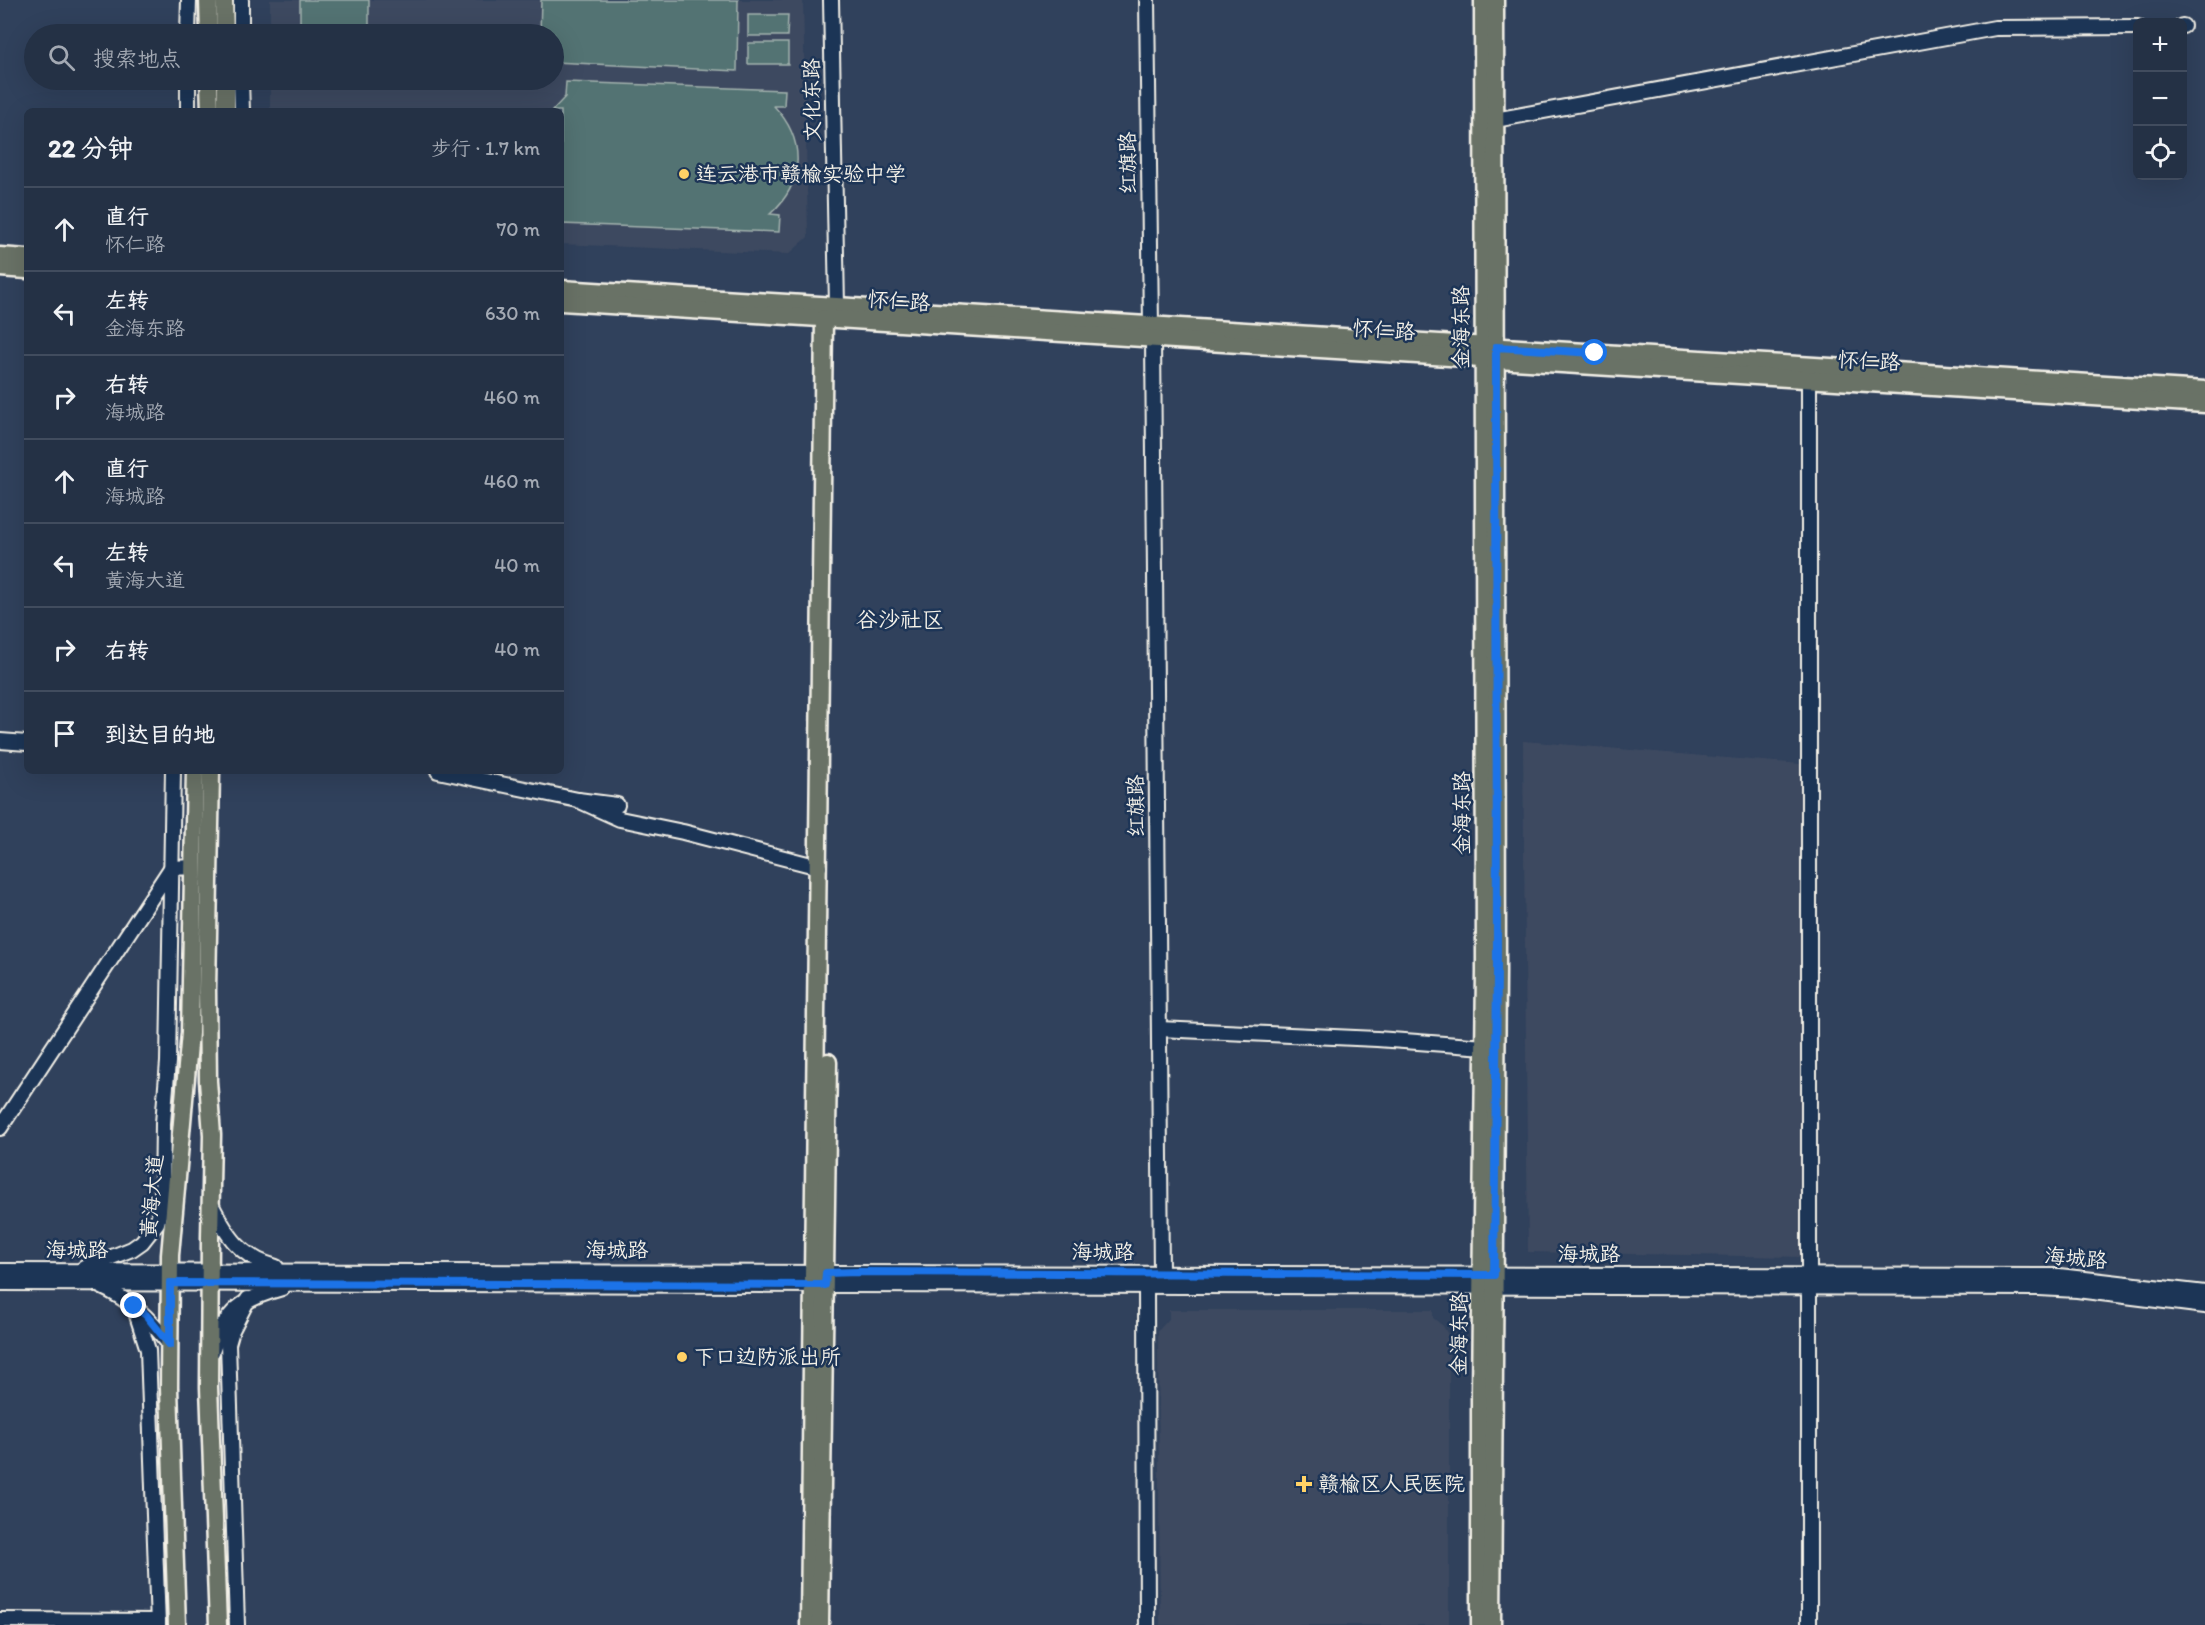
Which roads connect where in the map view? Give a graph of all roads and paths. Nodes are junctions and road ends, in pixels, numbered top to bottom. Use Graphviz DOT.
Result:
graph roads {
  1 [pos="189,0"];
  2 [pos="208,0"];
  3 [pos="224,0"];
  4 [pos="241,0"];
  5 [pos="831,0"];
  6 [pos="1147,0"];
  7 [pos="1483,0"];
  8 [pos="1495,0"];
  9 [pos="188,24"];
  10 [pos="209,24"];
  11 [pos="225,24"];
  12 [pos="241,24"];
  13 [pos="2133,27"];
  14 [pos="188,90"];
  15 [pos="210,90"];
  16 [pos="226,90"];
  17 [pos="242,90"];
  18 [pos="188,108"];
  19 [pos="210,108"];
  20 [pos="226,108"];
  21 [pos="242,108"];
  22 [pos="1495,120"];
  23 [pos="0,256"];
  24 [pos="24,258"];
  25 [pos="0,268"];
  26 [pos="24,270"];
  27 [pos="564,290"];
  28 [pos="564,302"];
  29 [pos="831,315"];
  30 [pos="1152,332"];
  31 [pos="1490,353"];
  32 [pos="1809,380"];
  33 [pos="2205,390"];
  34 [pos="2205,404"];
  35 [pos="0,741"];
  36 [pos="24,743"];
  37 [pos="173,774"];
  38 [pos="195,774"];
  39 [pos="212,774"];
  40 [pos="452,774"];
  41 [pos="578,800"];
  42 [pos="618,805"];
  43 [pos="194,867"];
  44 [pos="819,867"];
  45 [pos="171,868"];
  46 [pos="1159,1029"];
  47 [pos="1485,1047"];
  48 [pos="0,1128"];
  49 [pos="211,1204"];
  50 [pos="173,1206"];
  51 [pos="0,1271"];
  52 [pos="78,1271"];
  53 [pos="290,1271"];
  54 [pos="1161,1274"];
  55 [pos="94,1277"];
  56 [pos="170,1277"];
  57 [pos="210,1277"];
  58 [pos="820,1279"];
  59 [pos="1488,1281"];
  60 [pos="1810,1282"];
  61 [pos="0,1283"];
  62 [pos="300,1283"];
  63 [pos="1146,1286"];
  64 [pos="248,1299"];
  65 [pos="2204,1299"];
  66 [pos="134,1306"];
  67 [pos="170,1345"];
  68 [pos="210,1362"];
  69 [pos="177,1603"];
  70 [pos="0,1620"];
  71 [pos="158,1620"];
  72 [pos="177,1625"];
  73 [pos="218,1625"];
  74 [pos="237,1625"];
  75 [pos="809,1625"];
  76 [pos="820,1625"];
  77 [pos="1147,1625"];
  78 [pos="1480,1625"];
  79 [pos="1492,1625"];
  80 [pos="1809,1625"];
  1 -- 9 [label="street"];
  2 -- 10 [label="main road"];
  3 -- 11 [label="main road"];
  4 -- 12 [label="street"];
  5 -- 29 [label="street, 文化东路"];
  6 -- 30 [label="street, 红旗路"];
  7 -- 31 [label="main road, 金海东路"];
  8 -- 22 [label="main road, 金海东路"];
  13 -- 22 [label="street"];
  14 -- 18 [label="street"];
  15 -- 19 [label="main road"];
  16 -- 20 [label="main road"];
  17 -- 21 [label="street"];
  22 -- 31 [label="main road, 金海东路"];
  23 -- 24 [label="main road"];
  25 -- 26 [label="main road"];
  27 -- 29 [label="main road, 怀仁路"];
  28 -- 29 [label="main road, 怀仁路"];
  29 -- 30 [label="main road, 怀仁路"];
  29 -- 44 [label="main road"];
  29 -- 58 [label="main road"];
  30 -- 31 [label="main road, 怀仁路"];
  30 -- 46 [label="street, 红旗路"];
  31 -- 32 [label="main road, 怀仁路"];
  31 -- 33 [label="main road, 怀仁路"];
  31 -- 47 [label="main road, 金海东路"];
  31 -- 59 [label="main road, 金海东路"];
  32 -- 34 [label="main road, 怀仁路"];
  32 -- 60 [label="street"];
  35 -- 36 [label="street"];
  37 -- 45 [label="street"];
  38 -- 43 [label="main road, 黄海大道"];
  39 -- 49 [label="main road"];
  40 -- 41 [label="street"];
  41 -- 42 [label="street"];
  41 -- 44 [label="street"];
  43 -- 45 [label="street"];
  43 -- 50 [label="main road, 黄海大道"];
  44 -- 58 [label="main road"];
  45 -- 48 [label="street"];
  45 -- 52 [label="street"];
  46 -- 47 [label="street"];
  46 -- 54 [label="street, 红旗路"];
  47 -- 59 [label="main road, 金海东路"];
  49 -- 53 [label="street"];
  49 -- 57 [label="main road"];
  50 -- 55 [label="street"];
  50 -- 56 [label="main road, 黄海大道"];
  51 -- 52 [label="street, 海城路"];
  52 -- 55 [label="street, 海城路"];
  53 -- 57 [label="street, 海城路"];
  53 -- 58 [label="street, 海城路"];
  54 -- 58 [label="street, 海城路"];
  54 -- 59 [label="street, 海城路"];
  55 -- 56 [label="street, 海城路"];
  55 -- 61 [label="street, 海城路"];
  55 -- 66 [label="street"];
  56 -- 57 [label="street, 海城路"];
  56 -- 67 [label="main road, 黄海大道"];
  57 -- 62 [label="street, 海城路"];
  57 -- 68 [label="main road"];
  58 -- 62 [label="street, 海城路"];
  58 -- 63 [label="street, 海城路"];
  58 -- 75 [label="main road"];
  58 -- 76 [label="main road"];
  59 -- 60 [label="street, 海城路"];
  59 -- 63 [label="street, 海城路"];
  59 -- 78 [label="main road, 金海东路"];
  59 -- 79 [label="main road, 金海东路"];
  60 -- 65 [label="street, 海城路"];
  60 -- 80 [label="street"];
  62 -- 64 [label="street"];
  63 -- 77 [label="street"];
  64 -- 68 [label="street"];
  64 -- 74 [label="street"];
  66 -- 67 [label="street"];
  66 -- 71 [label="street"];
  67 -- 69 [label="main road, 黄海大道"];
  68 -- 73 [label="main road"];
  69 -- 71 [label="street"];
  69 -- 72 [label="main road, 黄海大道"];
  70 -- 71 [label="street"];
}
